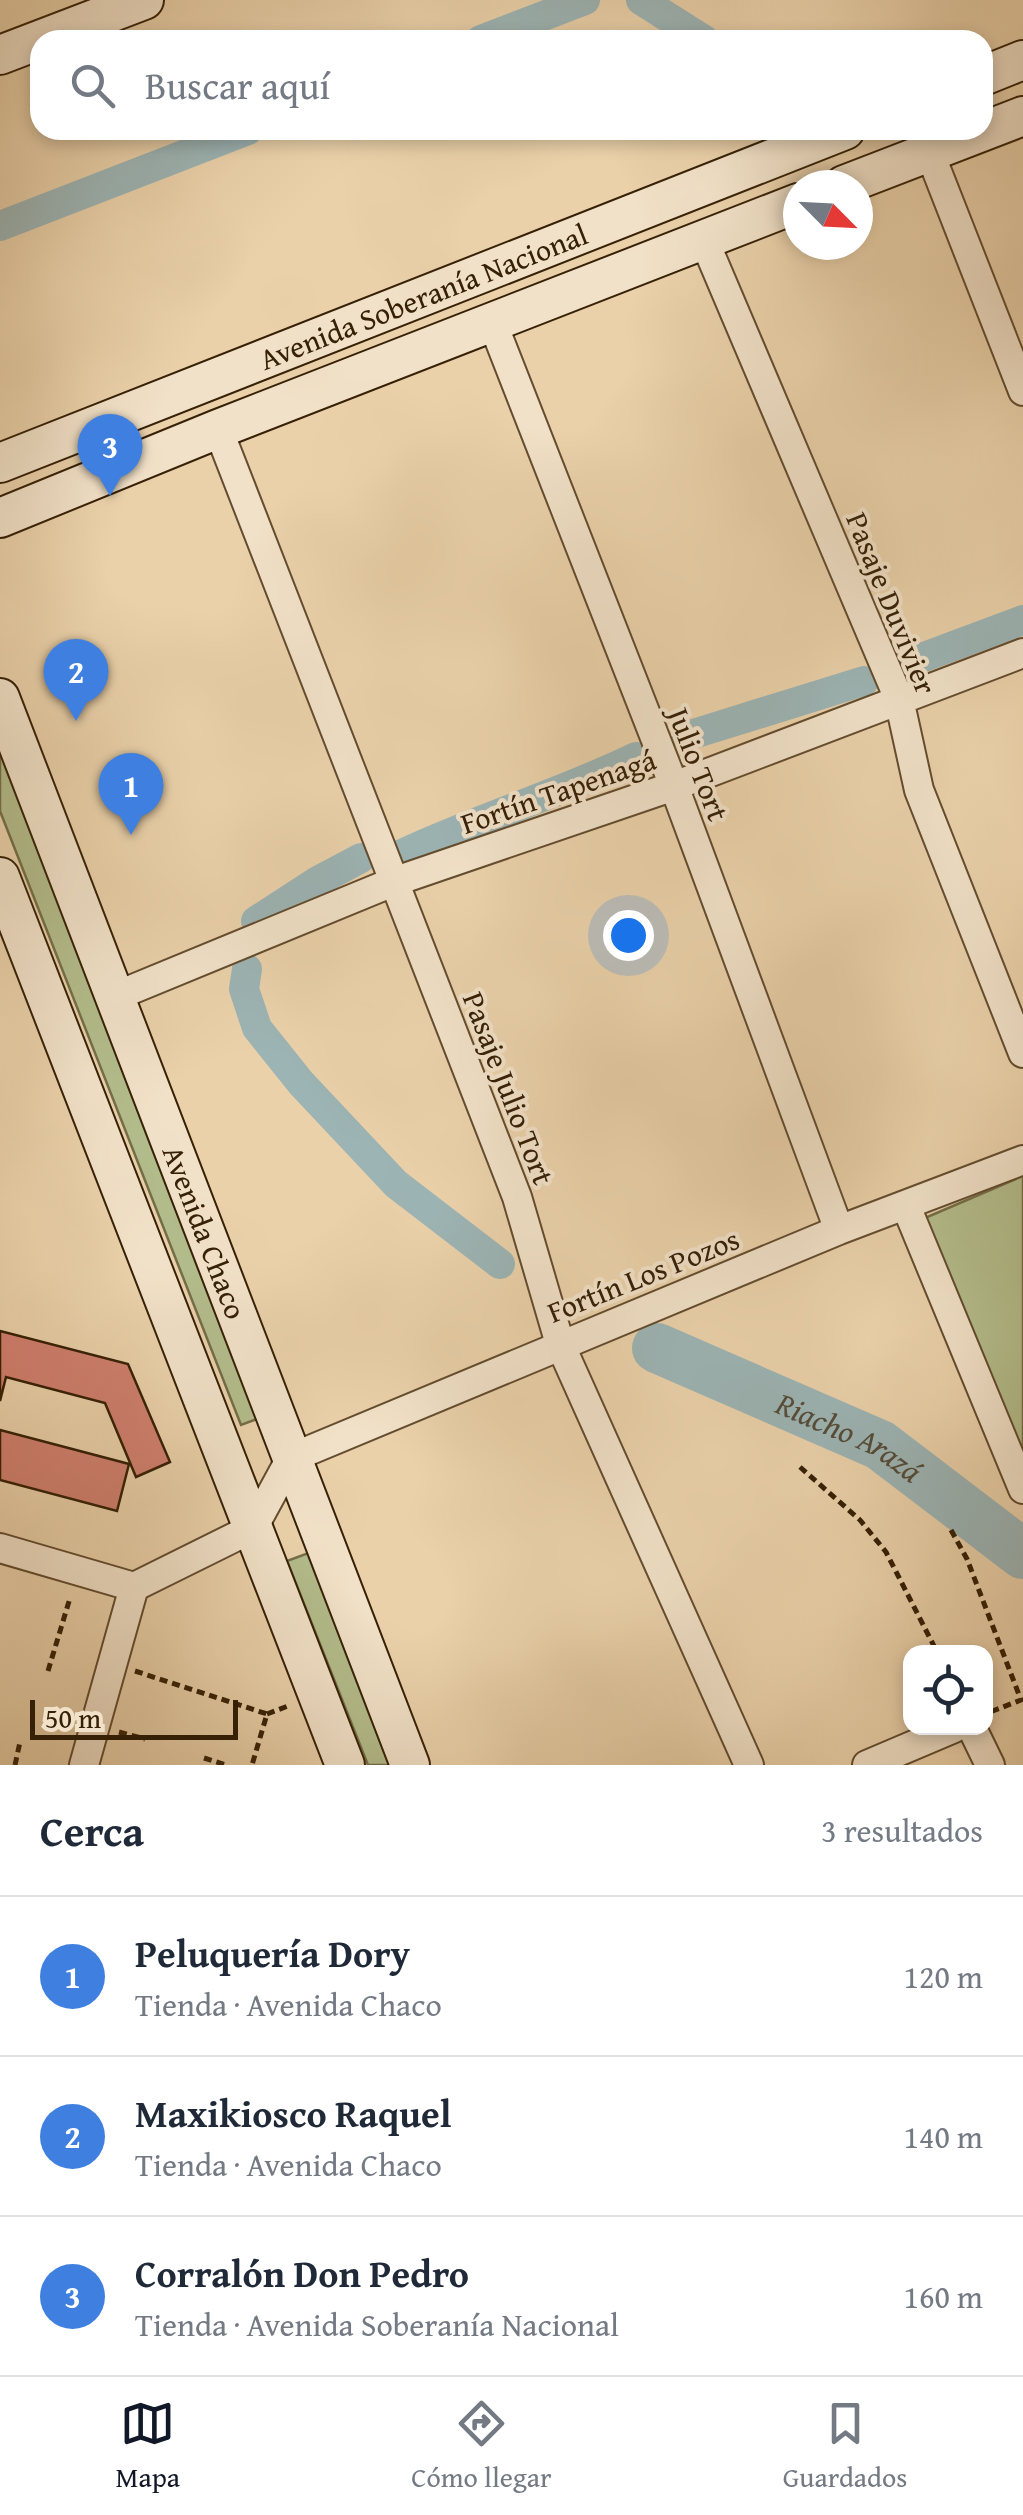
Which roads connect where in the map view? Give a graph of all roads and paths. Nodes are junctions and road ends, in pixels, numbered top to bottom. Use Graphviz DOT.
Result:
graph roads {
  1 [pos="144,0"];
  2 [pos="65,30"];
  3 [pos="30,44"];
  4 [pos="0,55"];
  5 [pos="1023,60"];
  6 [pos="993,72"];
  7 [pos="1023,116"];
  8 [pos="993,127"];
  9 [pos="821,140"];
  10 [pos="960,140"];
  11 [pos="929,152"];
  12 [pos="873,174"];
  13 [pos="783,209"];
  14 [pos="704,240"];
  15 [pos="493,324"];
  16 [pos="1023,391"];
  17 [pos="218,428"];
  18 [pos="0,463"];
  19 [pos="0,518"];
  20 [pos="1023,654"];
  21 [pos="0,698"];
  22 [pos="900,699"];
  23 [pos="674,786"];
  24 [pos="0,877"];
  25 [pos="393,882"];
  26 [pos="116,996"];
  27 [pos="1023,1053"];
  28 [pos="1023,1160"];
  29 [pos="906,1206"];
  30 [pos="839,1230"];
  31 [pos="560,1344"];
  32 [pos="291,1458"];
  33 [pos="800,1467"];
  34 [pos="1023,1489"];
  35 [pos="252,1528"];
  36 [pos="951,1530"];
  37 [pos="0,1548"];
  38 [pos="78,1571"];
  39 [pos="134,1587"];
  40 [pos="933,1645"];
  41 [pos="113,1664"];
  42 [pos="48,1671"];
  43 [pos="993,1711"];
  44 [pos="938,1735"];
  45 [pos="975,1735"];
  46 [pos="20,1742"];
  47 [pos="204,1758"];
  48 [pos="14,1765"];
  49 [pos="84,1765"];
  50 [pos="226,1765"];
  51 [pos="252,1765"];
  52 [pos="345,1765"];
  53 [pos="410,1765"];
  54 [pos="749,1765"];
  55 [pos="867,1765"];
  56 [pos="990,1765"];
  1 -- 2 [label="main road"];
  3 -- 4 [label="main road"];
  5 -- 6 [label="main road"];
  7 -- 8 [label="main road"];
  9 -- 18 [label="main road, Avenida Soberanía Nacional"];
  10 -- 11 [label="main road"];
  11 -- 12 [label="main road"];
  11 -- 16 [label="street"];
  13 -- 14 [label="main road, Avenida Soberanía Nacional"];
  14 -- 15 [label="main road, Avenida Soberanía Nacional"];
  14 -- 22 [label="street, Pasaje Duvivier"];
  15 -- 17 [label="main road, Avenida Soberanía Nacional"];
  15 -- 23 [label="street, Julio Tort"];
  17 -- 19 [label="main road, Avenida Soberanía Nacional"];
  17 -- 25 [label="street, Pasaje Julio Tort"];
  20 -- 22 [label="street, Fortín Tapenagá"];
  21 -- 26 [label="main road, Avenida Chaco"];
  22 -- 23 [label="street, Fortín Tapenagá"];
  22 -- 27 [label="street, Pasaje Duvivier"];
  23 -- 25 [label="street, Fortín Tapenagá"];
  23 -- 30 [label="street, Julio Tort"];
  24 -- 35 [label="main road, Avenida Chaco"];
  25 -- 26 [label="street, Fortín Tapenagá"];
  25 -- 31 [label="street, Pasaje Julio Tort"];
  26 -- 32 [label="main road, Avenida Chaco"];
  28 -- 29 [label="street, Fortín Los Pozos"];
  29 -- 30 [label="street, Fortín Los Pozos"];
  29 -- 34 [label="street"];
  30 -- 31 [label="street, Fortín Los Pozos"];
  31 -- 32 [label="street, Fortín Los Pozos"];
  31 -- 54 [label="street, Pasaje Julio Tort"];
  32 -- 35 [label="street"];
  32 -- 53 [label="main road, Avenida Chaco"];
  33 -- 40 [label="path"];
  35 -- 39 [label="street"];
  35 -- 52 [label="main road, Avenida Chaco"];
  36 -- 43 [label="path"];
  37 -- 38 [label="street"];
  38 -- 39 [label="street"];
  38 -- 42 [label="path"];
  39 -- 41 [label="street"];
  41 -- 49 [label="street"];
  41 -- 51 [label="path"];
  44 -- 55 [label="street"];
  45 -- 56 [label="street"];
  46 -- 48 [label="path"];
  47 -- 50 [label="path"];
}
